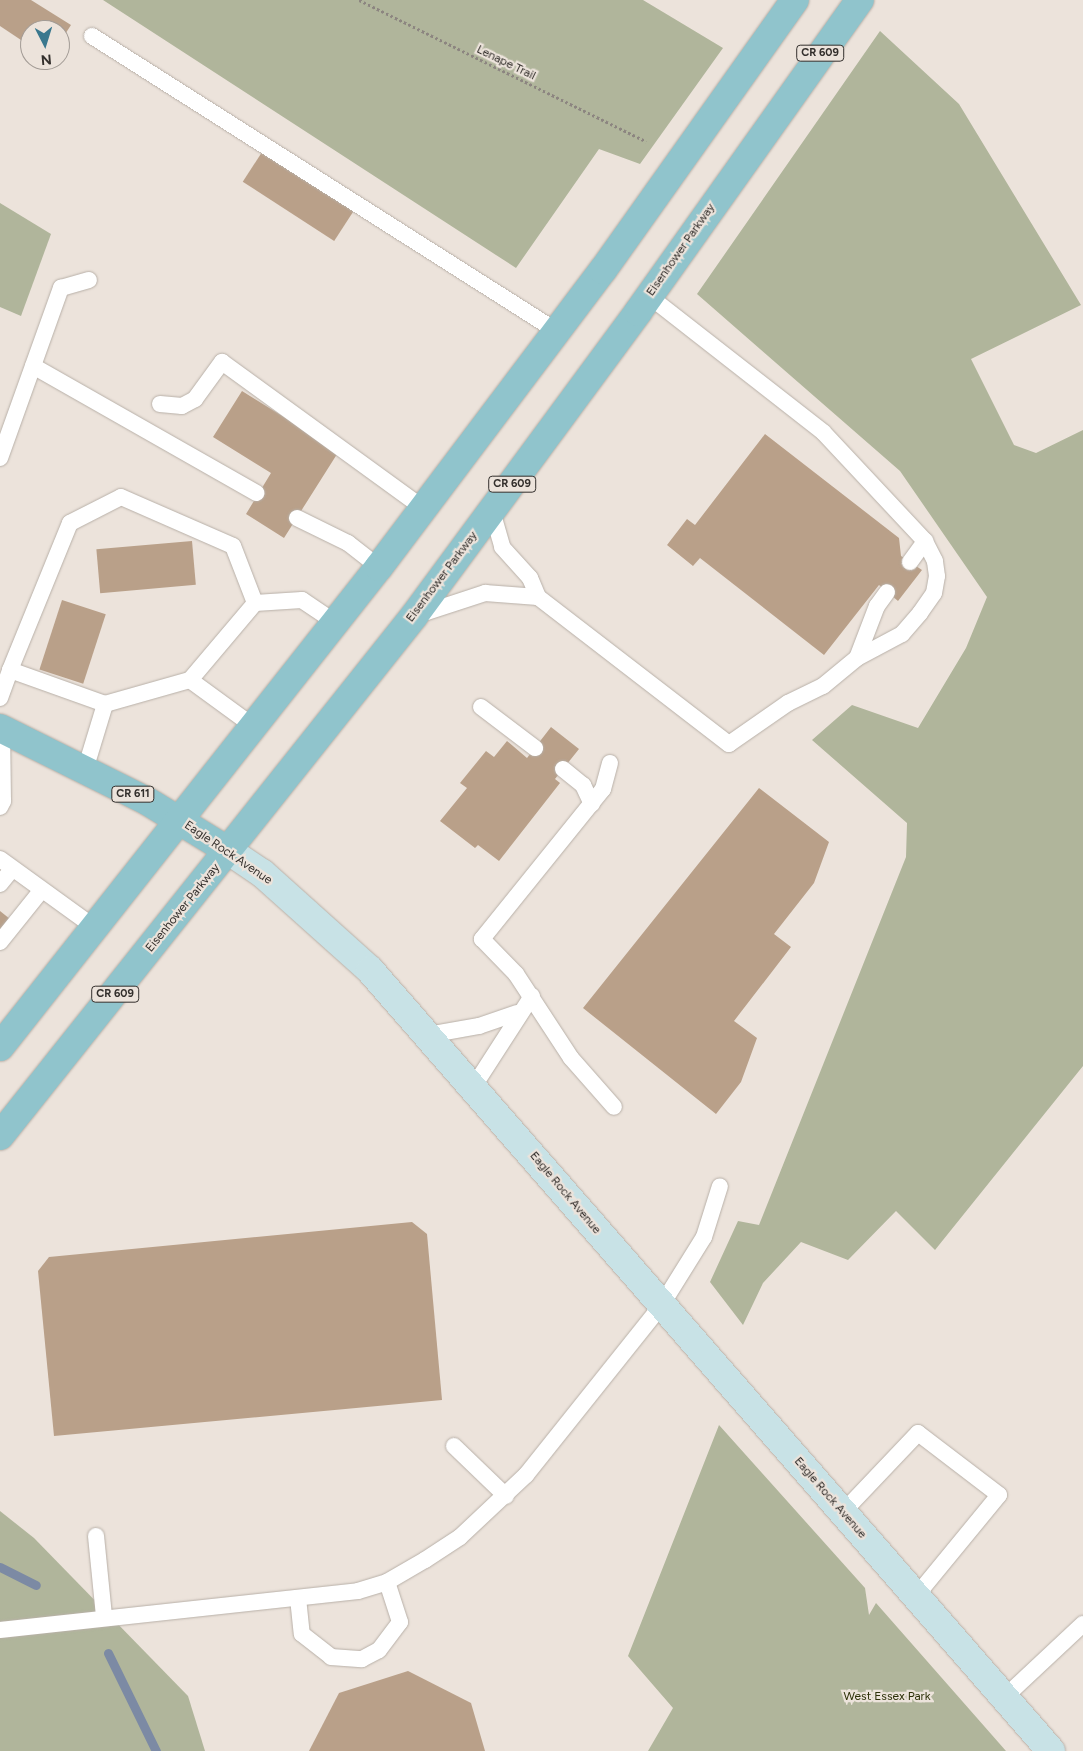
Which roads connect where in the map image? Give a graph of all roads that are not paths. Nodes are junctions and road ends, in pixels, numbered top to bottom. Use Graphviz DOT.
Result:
graph roads {
  1 [pos="795,0"];
  2 [pos="860,0"];
  3 [pos="92,36"];
  4 [pos="88,280"];
  5 [pos="649,296"];
  6 [pos="555,330"];
  7 [pos="33,366"];
  8 [pos="160,404"];
  9 [pos="0,458"];
  10 [pos="257,494"];
  11 [pos="423,508"];
  12 [pos="492,511"];
  13 [pos="297,518"];
  14 [pos="925,541"];
  15 [pos="910,562"];
  16 [pos="379,567"];
  17 [pos="887,592"];
  18 [pos="538,597"];
  19 [pos="256,603"];
  20 [pos="414,616"];
  21 [pos="335,622"];
  22 [pos="857,658"];
  23 [pos="10,670"];
  24 [pos="190,680"];
  25 [pos="0,698"];
  26 [pos="105,704"];
  27 [pos="482,707"];
  28 [pos="254,726"];
  29 [pos="1,729"];
  30 [pos="535,748"];
  31 [pos="610,763"];
  32 [pos="563,768"];
  33 [pos="85,770"];
  34 [pos="592,804"];
  35 [pos="0,807"];
  36 [pos="179,819"];
  37 [pos="229,851"];
  38 [pos="6,864"];
  39 [pos="0,884"];
  40 [pos="41,891"];
  41 [pos="94,927"];
  42 [pos="0,942"];
  43 [pos="532,996"];
  44 [pos="517,1013"];
  45 [pos="428,1035"];
  46 [pos="0,1047"];
  47 [pos="474,1086"];
  48 [pos="614,1107"];
  49 [pos="0,1136"];
  50 [pos="720,1186"];
  51 [pos="661,1306"];
  52 [pos="454,1446"];
  53 [pos="506,1496"];
  54 [pos="843,1512"];
  55 [pos="96,1536"];
  56 [pos="387,1582"];
  57 [pos="916,1596"];
  58 [pos="298,1598"];
  59 [pos="104,1616"];
  60 [pos="1083,1624"];
  61 [pos="0,1630"];
  62 [pos="1005,1697"];
  63 [pos="1051,1751"];
  1 -- 6 [label="main road"];
  2 -- 5 [label="main road, Eisenhower Parkway / CR 609"];
  3 -- 6 [label="lane"];
  4 -- 7 [label="lane"];
  5 -- 12 [label="main road, Eisenhower Parkway / CR 609"];
  5 -- 14 [label="lane"];
  6 -- 11 [label="main road"];
  7 -- 9 [label="lane"];
  7 -- 10 [label="lane"];
  8 -- 11 [label="lane"];
  11 -- 16 [label="main road"];
  12 -- 18 [label="lane"];
  12 -- 20 [label="main road, Eisenhower Parkway / CR 609"];
  13 -- 16 [label="lane"];
  14 -- 15 [label="lane"];
  14 -- 22 [label="lane"];
  16 -- 21 [label="main road"];
  17 -- 22 [label="lane"];
  18 -- 20 [label="lane"];
  18 -- 22 [label="lane"];
  19 -- 21 [label="lane"];
  19 -- 23 [label="lane"];
  19 -- 24 [label="lane"];
  20 -- 37 [label="main road, Eisenhower Parkway / CR 609"];
  21 -- 28 [label="main road"];
  23 -- 25 [label="lane"];
  23 -- 26 [label="lane"];
  24 -- 26 [label="lane"];
  24 -- 28 [label="lane"];
  26 -- 33 [label="lane"];
  27 -- 30 [label="lane"];
  28 -- 36 [label="main road"];
  29 -- 33 [label="main road, Eagle Rock Avenue / CR 611"];
  29 -- 35 [label="lane"];
  31 -- 34 [label="lane"];
  32 -- 34 [label="lane"];
  33 -- 36 [label="main road, Eagle Rock Avenue / CR 611"];
  34 -- 43 [label="lane"];
  36 -- 37 [label="main road, Eagle Rock Avenue / CR 611"];
  36 -- 41 [label="main road"];
  37 -- 45 [label="main road, Eagle Rock Avenue / CR 611"];
  37 -- 49 [label="main road, Eisenhower Parkway / CR 609"];
  38 -- 39 [label="lane"];
  38 -- 40 [label="lane"];
  40 -- 41 [label="lane"];
  40 -- 42 [label="lane"];
  41 -- 46 [label="main road"];
  43 -- 44 [label="lane"];
  43 -- 48 [label="lane"];
  44 -- 45 [label="lane"];
  44 -- 47 [label="lane"];
  45 -- 47 [label="main road, Eagle Rock Avenue / CR 611"];
  47 -- 51 [label="main road, Eagle Rock Avenue / CR 611"];
  50 -- 51 [label="lane"];
  51 -- 53 [label="lane"];
  51 -- 54 [label="main road, Eagle Rock Avenue / CR 611"];
  52 -- 53 [label="lane"];
  53 -- 56 [label="lane"];
  54 -- 57 [label="main road, Eagle Rock Avenue / CR 611"];
  54 -- 57 [label="lane"];
  55 -- 59 [label="lane"];
  56 -- 58 [label="lane"];
  56 -- 58 [label="lane"];
  57 -- 62 [label="main road, Eagle Rock Avenue / CR 611"];
  58 -- 59 [label="lane"];
  59 -- 61 [label="lane"];
  60 -- 62 [label="lane"];
  62 -- 63 [label="main road, Eagle Rock Avenue / CR 611"];
}
